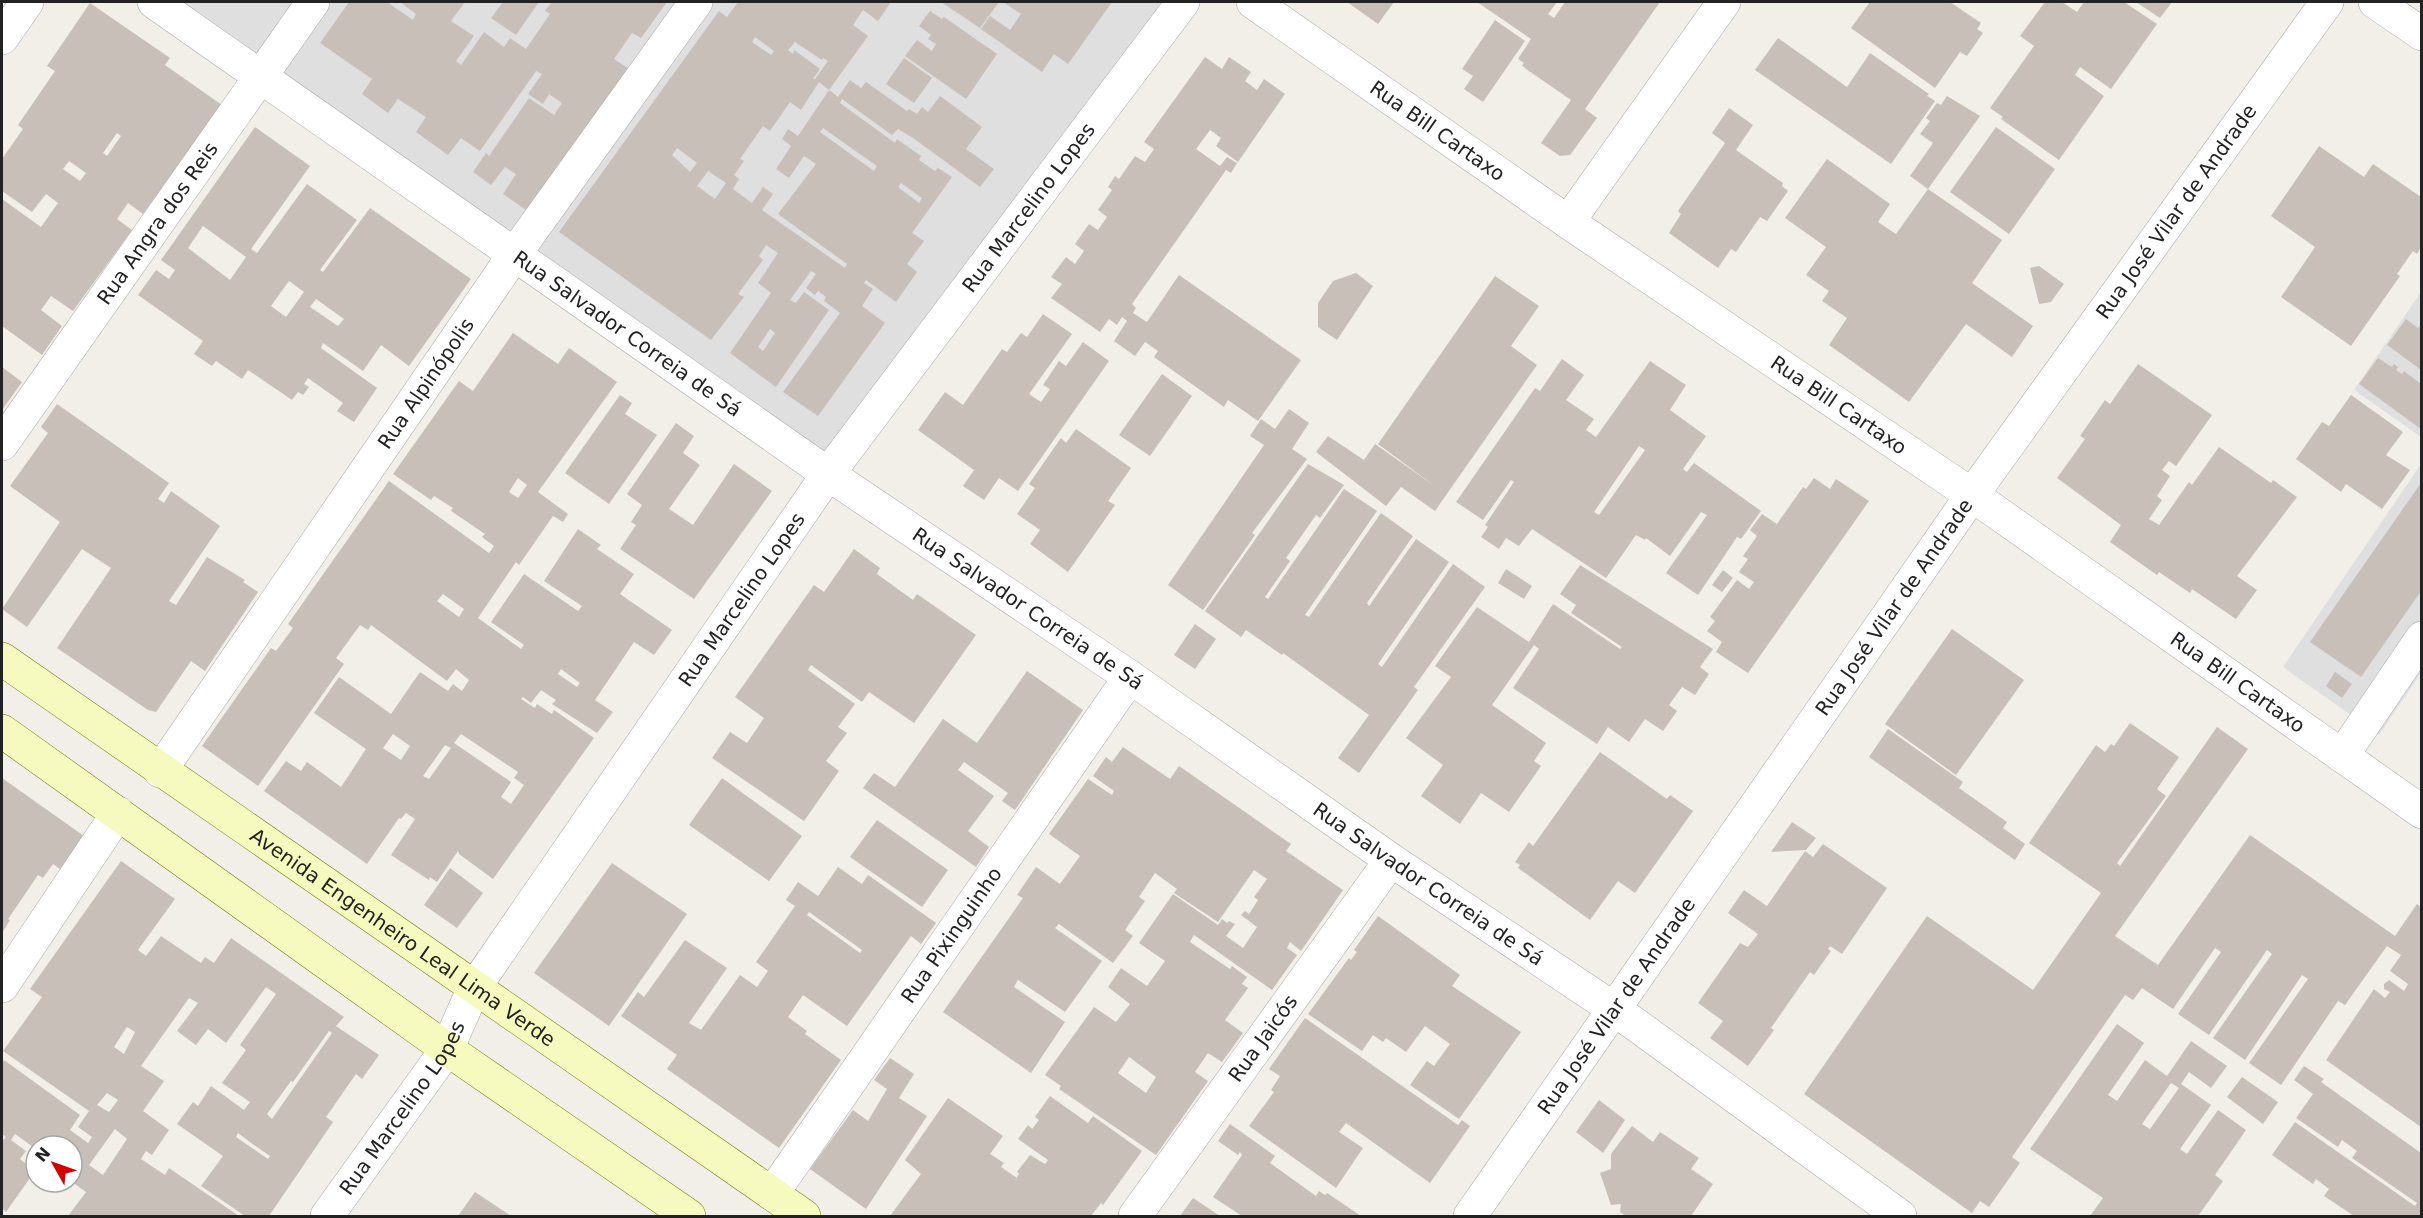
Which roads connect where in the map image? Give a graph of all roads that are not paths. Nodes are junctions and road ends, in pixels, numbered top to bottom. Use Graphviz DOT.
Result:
graph roads {
  1 [pos="27,2"];
  2 [pos="154,2"];
  3 [pos="313,2"];
  4 [pos="696,2"];
  5 [pos="1183,2"];
  6 [pos="1253,2"];
  7 [pos="1724,2"];
  8 [pos="2327,2"];
  9 [pos="2375,2"];
  10 [pos="2421,34"];
  11 [pos="2,38"];
  12 [pos="261,75"];
  13 [pos="1568,222"];
  14 [pos="514,255"];
  15 [pos="2,444"];
  16 [pos="828,474"];
  17 [pos="1972,495"];
  18 [pos="2421,638"];
  19 [pos="2,659"];
  20 [pos="1130,677"];
  21 [pos="2,731"];
  22 [pos="2342,756"];
  23 [pos="160,771"];
  24 [pos="2421,812"];
  25 [pos="118,813"];
  26 [pos="1391,860"];
  27 [pos="2,986"];
  28 [pos="474,988"];
  29 [pos="1614,1009"];
  30 [pos="447,1049"];
  31 [pos="772,1194"];
  32 [pos="327,1216"];
  33 [pos="689,1216"];
  34 [pos="804,1216"];
  35 [pos="1135,1216"];
  36 [pos="1470,1216"];
  37 [pos="1900,1216"];
  1 -- 11 [label="street"];
  2 -- 12 [label="street, Rua Salvador Correia de Sá"];
  3 -- 12 [label="street, Rua Angra dos Reis"];
  4 -- 14 [label="street, Rua Alpinópolis"];
  5 -- 16 [label="street, Rua Marcelino Lopes"];
  6 -- 13 [label="street, Rua Bill Cartaxo"];
  7 -- 13 [label="street"];
  8 -- 17 [label="street, Rua José Vilar de Andrade"];
  9 -- 10 [label="street"];
  12 -- 14 [label="street, Rua Salvador Correia de Sá"];
  12 -- 15 [label="street, Rua Angra dos Reis"];
  13 -- 17 [label="street, Rua Bill Cartaxo"];
  14 -- 16 [label="street, Rua Salvador Correia de Sá"];
  14 -- 23 [label="street, Rua Alpinópolis"];
  16 -- 20 [label="street, Rua Salvador Correia de Sá"];
  16 -- 28 [label="street, Rua Marcelino Lopes"];
  17 -- 22 [label="street, Rua Bill Cartaxo"];
  17 -- 29 [label="street, Rua José Vilar de Andrade"];
  18 -- 22 [label="street"];
  19 -- 23 [label="main road, Avenida Engenheiro Leal Lima Verde"];
  20 -- 26 [label="street, Rua Salvador Correia de Sá"];
  20 -- 31 [label="street, Rua Pixinguinho"];
  21 -- 25 [label="main road"];
  22 -- 24 [label="street, Rua Bill Cartaxo"];
  23 -- 28 [label="main road, Avenida Engenheiro Leal Lima Verde"];
  25 -- 27 [label="street"];
  25 -- 30 [label="main road"];
  26 -- 29 [label="street, Rua Salvador Correia de Sá"];
  26 -- 35 [label="street, Rua Jaicós"];
  28 -- 30 [label="street, Rua Marcelino Lopes"];
  28 -- 31 [label="main road, Avenida Engenheiro Leal Lima Verde"];
  29 -- 36 [label="street, Rua José Vilar de Andrade"];
  29 -- 37 [label="street, Rua Salvador Correia de Sá"];
  30 -- 32 [label="street, Rua Marcelino Lopes"];
  30 -- 33 [label="main road"];
  31 -- 34 [label="main road, Avenida Engenheiro Leal Lima Verde"];
}
